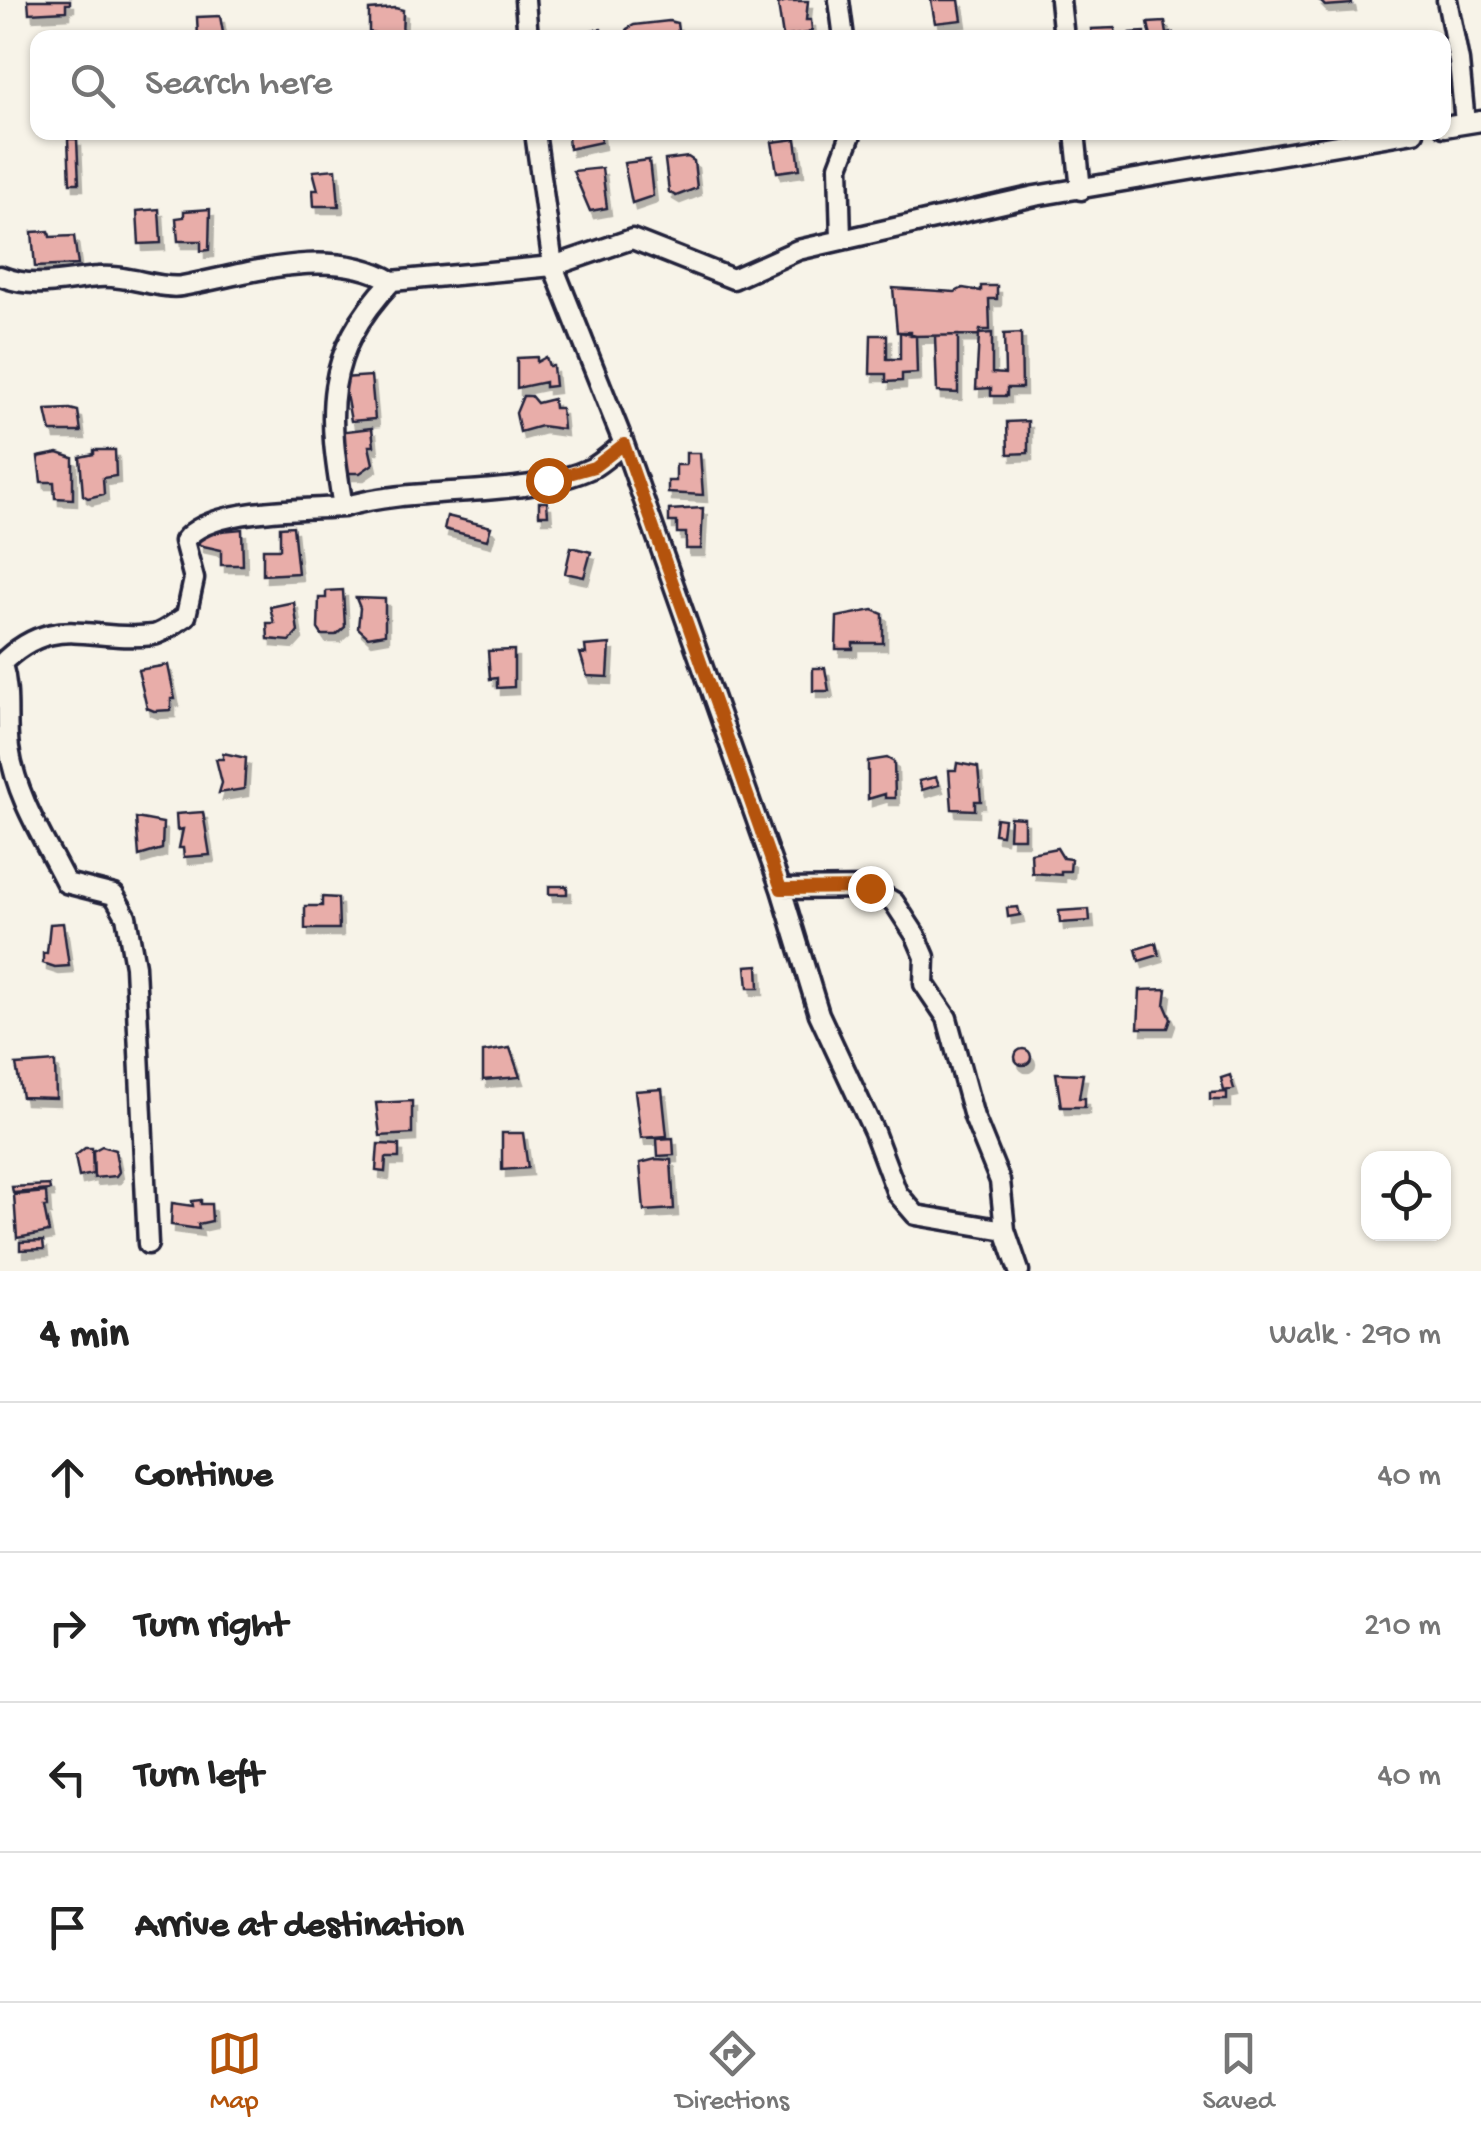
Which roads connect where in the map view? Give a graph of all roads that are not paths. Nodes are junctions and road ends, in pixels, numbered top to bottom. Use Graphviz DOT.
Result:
graph roads {
  1 [pos="525,0"];
  2 [pos="838,0"];
  3 [pos="1060,0"];
  4 [pos="1447,0"];
  5 [pos="527,30"];
  6 [pos="843,30"];
  7 [pos="1063,30"];
  8 [pos="1473,122"];
  9 [pos="536,140"];
  10 [pos="849,140"];
  11 [pos="1075,140"];
  12 [pos="1368,140"];
  13 [pos="1081,190"];
  14 [pos="842,239"];
  15 [pos="554,266"];
  16 [pos="0,276"];
  17 [pos="392,281"];
  18 [pos="624,444"];
  19 [pos="343,506"];
  20 [pos="1,665"];
  21 [pos="781,889"];
  22 [pos="1005,1230"];
  23 [pos="148,1244"];
  24 [pos="1020,1271"];
  1 -- 5 [label="street"];
  2 -- 6 [label="street"];
  3 -- 7 [label="street"];
  4 -- 8 [label="street"];
  9 -- 15 [label="street"];
  10 -- 14 [label="street"];
  11 -- 13 [label="street"];
  12 -- 13 [label="street"];
  13 -- 14 [label="street"];
  14 -- 15 [label="street"];
  15 -- 17 [label="street"];
  15 -- 18 [label="street"];
  16 -- 17 [label="street"];
  17 -- 19 [label="street"];
  18 -- 19 [label="street"];
  18 -- 21 [label="street"];
  19 -- 20 [label="street"];
  20 -- 23 [label="street"];
  21 -- 22 [label="street"];
  21 -- 22 [label="street"];
  22 -- 24 [label="street"];
}
